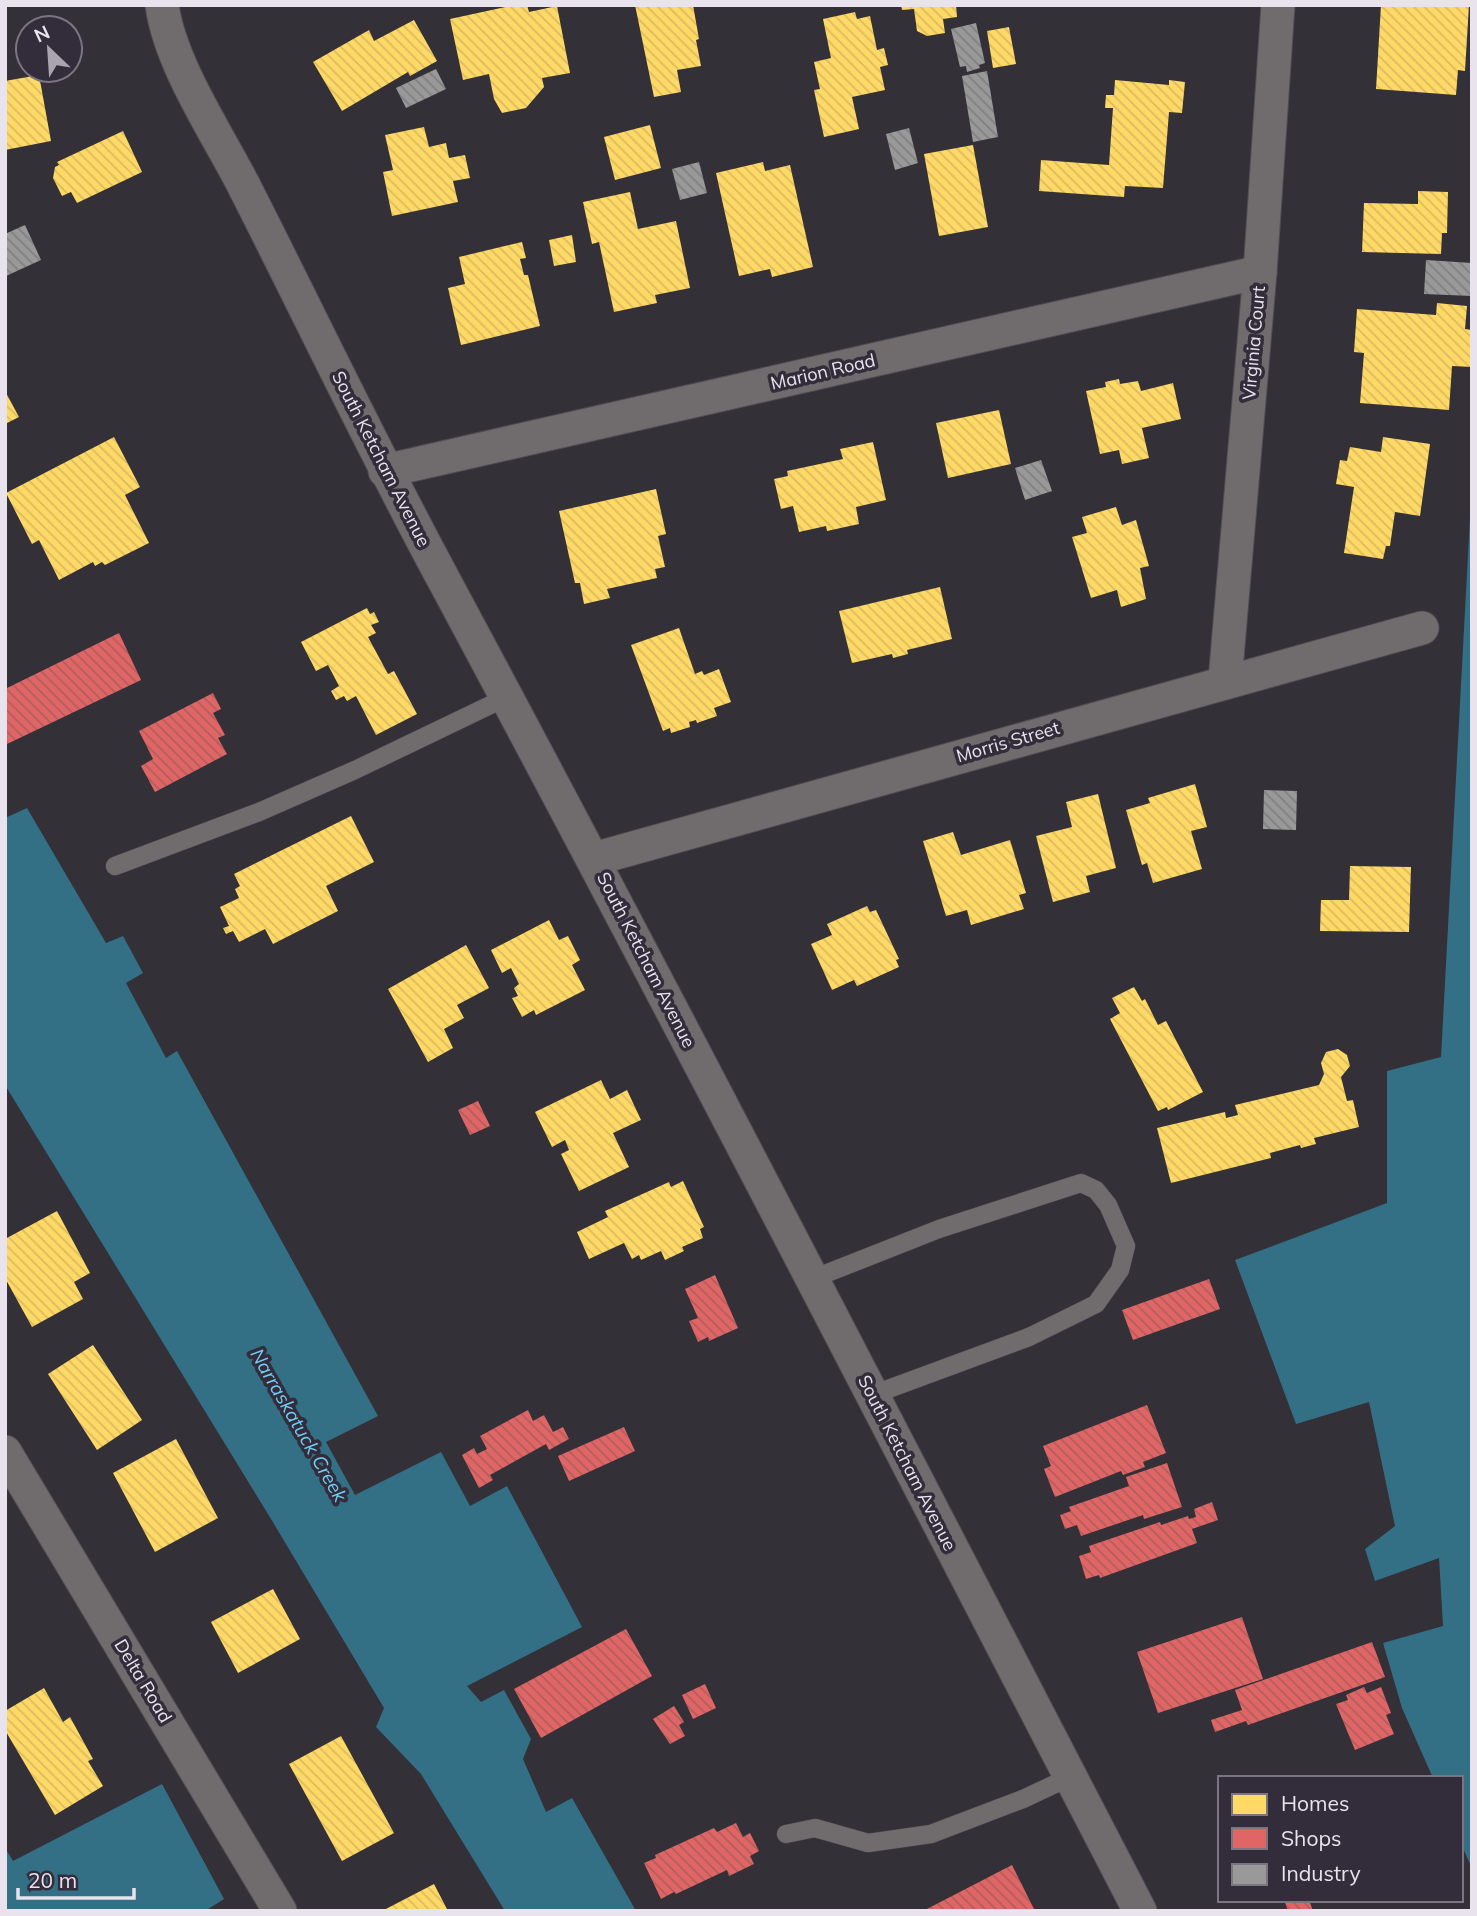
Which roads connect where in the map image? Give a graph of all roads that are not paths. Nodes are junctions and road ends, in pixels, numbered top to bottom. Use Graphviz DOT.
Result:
graph roads {
  1 [pos="162,5"];
  2 [pos="1278,5"];
  3 [pos="1260,272"];
  4 [pos="385,471"];
  5 [pos="1422,628"];
  6 [pos="1225,681"];
  7 [pos="507,697"];
  8 [pos="594,859"];
  9 [pos="116,866"];
  10 [pos="812,1279"];
  11 [pos="873,1395"];
  12 [pos="5,1452"];
  13 [pos="1070,1777"];
  14 [pos="786,1834"];
  15 [pos="281,1911"];
  16 [pos="1140,1911"];
  1 -- 4 [label="street, South Ketcham Avenue"];
  2 -- 3 [label="street, Virginia Court"];
  3 -- 4 [label="street, Marion Road"];
  3 -- 6 [label="street, Virginia Court"];
  4 -- 7 [label="street, South Ketcham Avenue"];
  5 -- 6 [label="street, Morris Street"];
  6 -- 8 [label="street, Morris Street"];
  7 -- 8 [label="street, South Ketcham Avenue"];
  7 -- 9 [label="lane"];
  8 -- 10 [label="street, South Ketcham Avenue"];
  10 -- 11 [label="street, South Ketcham Avenue"];
  10 -- 11 [label="lane"];
  11 -- 13 [label="street, South Ketcham Avenue"];
  12 -- 15 [label="street, Delta Road"];
  13 -- 14 [label="lane"];
  13 -- 16 [label="street, South Ketcham Avenue"];
}
